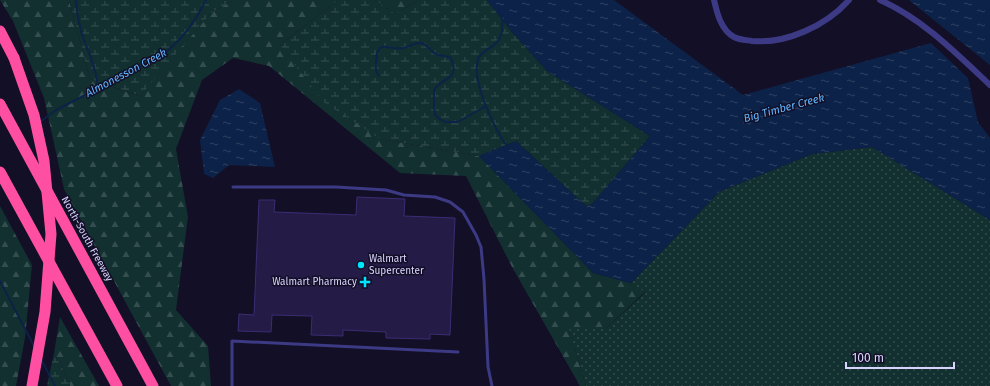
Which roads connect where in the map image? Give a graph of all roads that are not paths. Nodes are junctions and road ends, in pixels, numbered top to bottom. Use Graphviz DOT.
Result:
graph roads {
  1 [pos="714,0"];
  2 [pos="849,0"];
  3 [pos="880,0"];
  4 [pos="0,31"];
  5 [pos="990,86"];
  6 [pos="0,104"];
  7 [pos="0,172"];
  8 [pos="233,187"];
  9 [pos="458,352"];
  10 [pos="32,386"];
  11 [pos="117,386"];
  12 [pos="153,386"];
  13 [pos="232,386"];
  14 [pos="492,386"];
  1 -- 2 [label="street"];
  3 -- 5 [label="street"];
  4 -- 10 [label="highway, bridge"];
  6 -- 12 [label="highway, North-South Freeway"];
  7 -- 11 [label="highway"];
  8 -- 14 [label="lane"];
  9 -- 13 [label="lane"];
}
